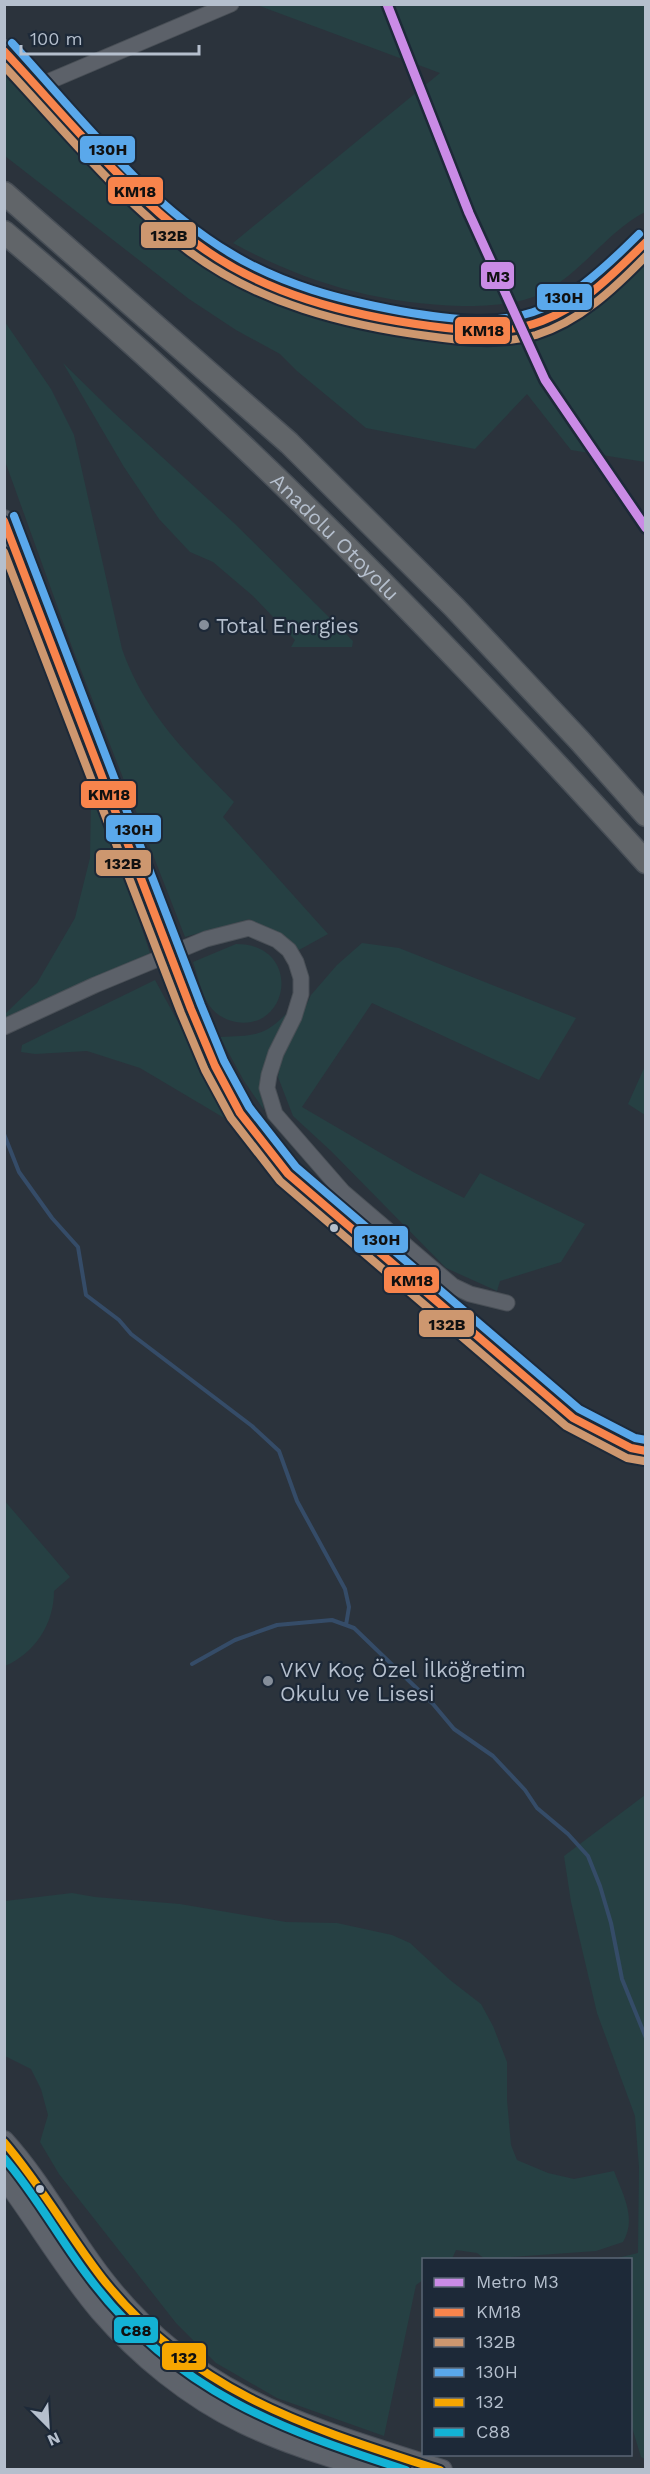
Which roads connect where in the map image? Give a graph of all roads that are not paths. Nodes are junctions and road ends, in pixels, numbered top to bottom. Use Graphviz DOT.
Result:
graph roads {
  1 [pos="231,4"];
  2 [pos="4,50"];
  3 [pos="38,86"];
  4 [pos="4,193"];
  5 [pos="4,232"];
  6 [pos="645,241"];
  7 [pos="4,520"];
  8 [pos="645,815"];
  9 [pos="645,862"];
  10 [pos="4,1027"];
  11 [pos="507,1303"];
  12 [pos="645,1451"];
  13 [pos="4,2141"];
  14 [pos="4,2177"];
  15 [pos="339,2464"];
  16 [pos="372,2469"];
  17 [pos="442,2469"];
  1 -- 3 [label="street"];
  2 -- 3 [label="main road"];
  3 -- 6 [label="main road"];
  4 -- 8 [label="highway, Anadolu Otoyolu"];
  5 -- 9 [label="highway, Anadolu Otoyolu"];
  7 -- 12 [label="main road, bridge"];
  10 -- 11 [label="street"];
  13 -- 17 [label="main road"];
  14 -- 15 [label="main road"];
  15 -- 16 [label="main road"];
}
